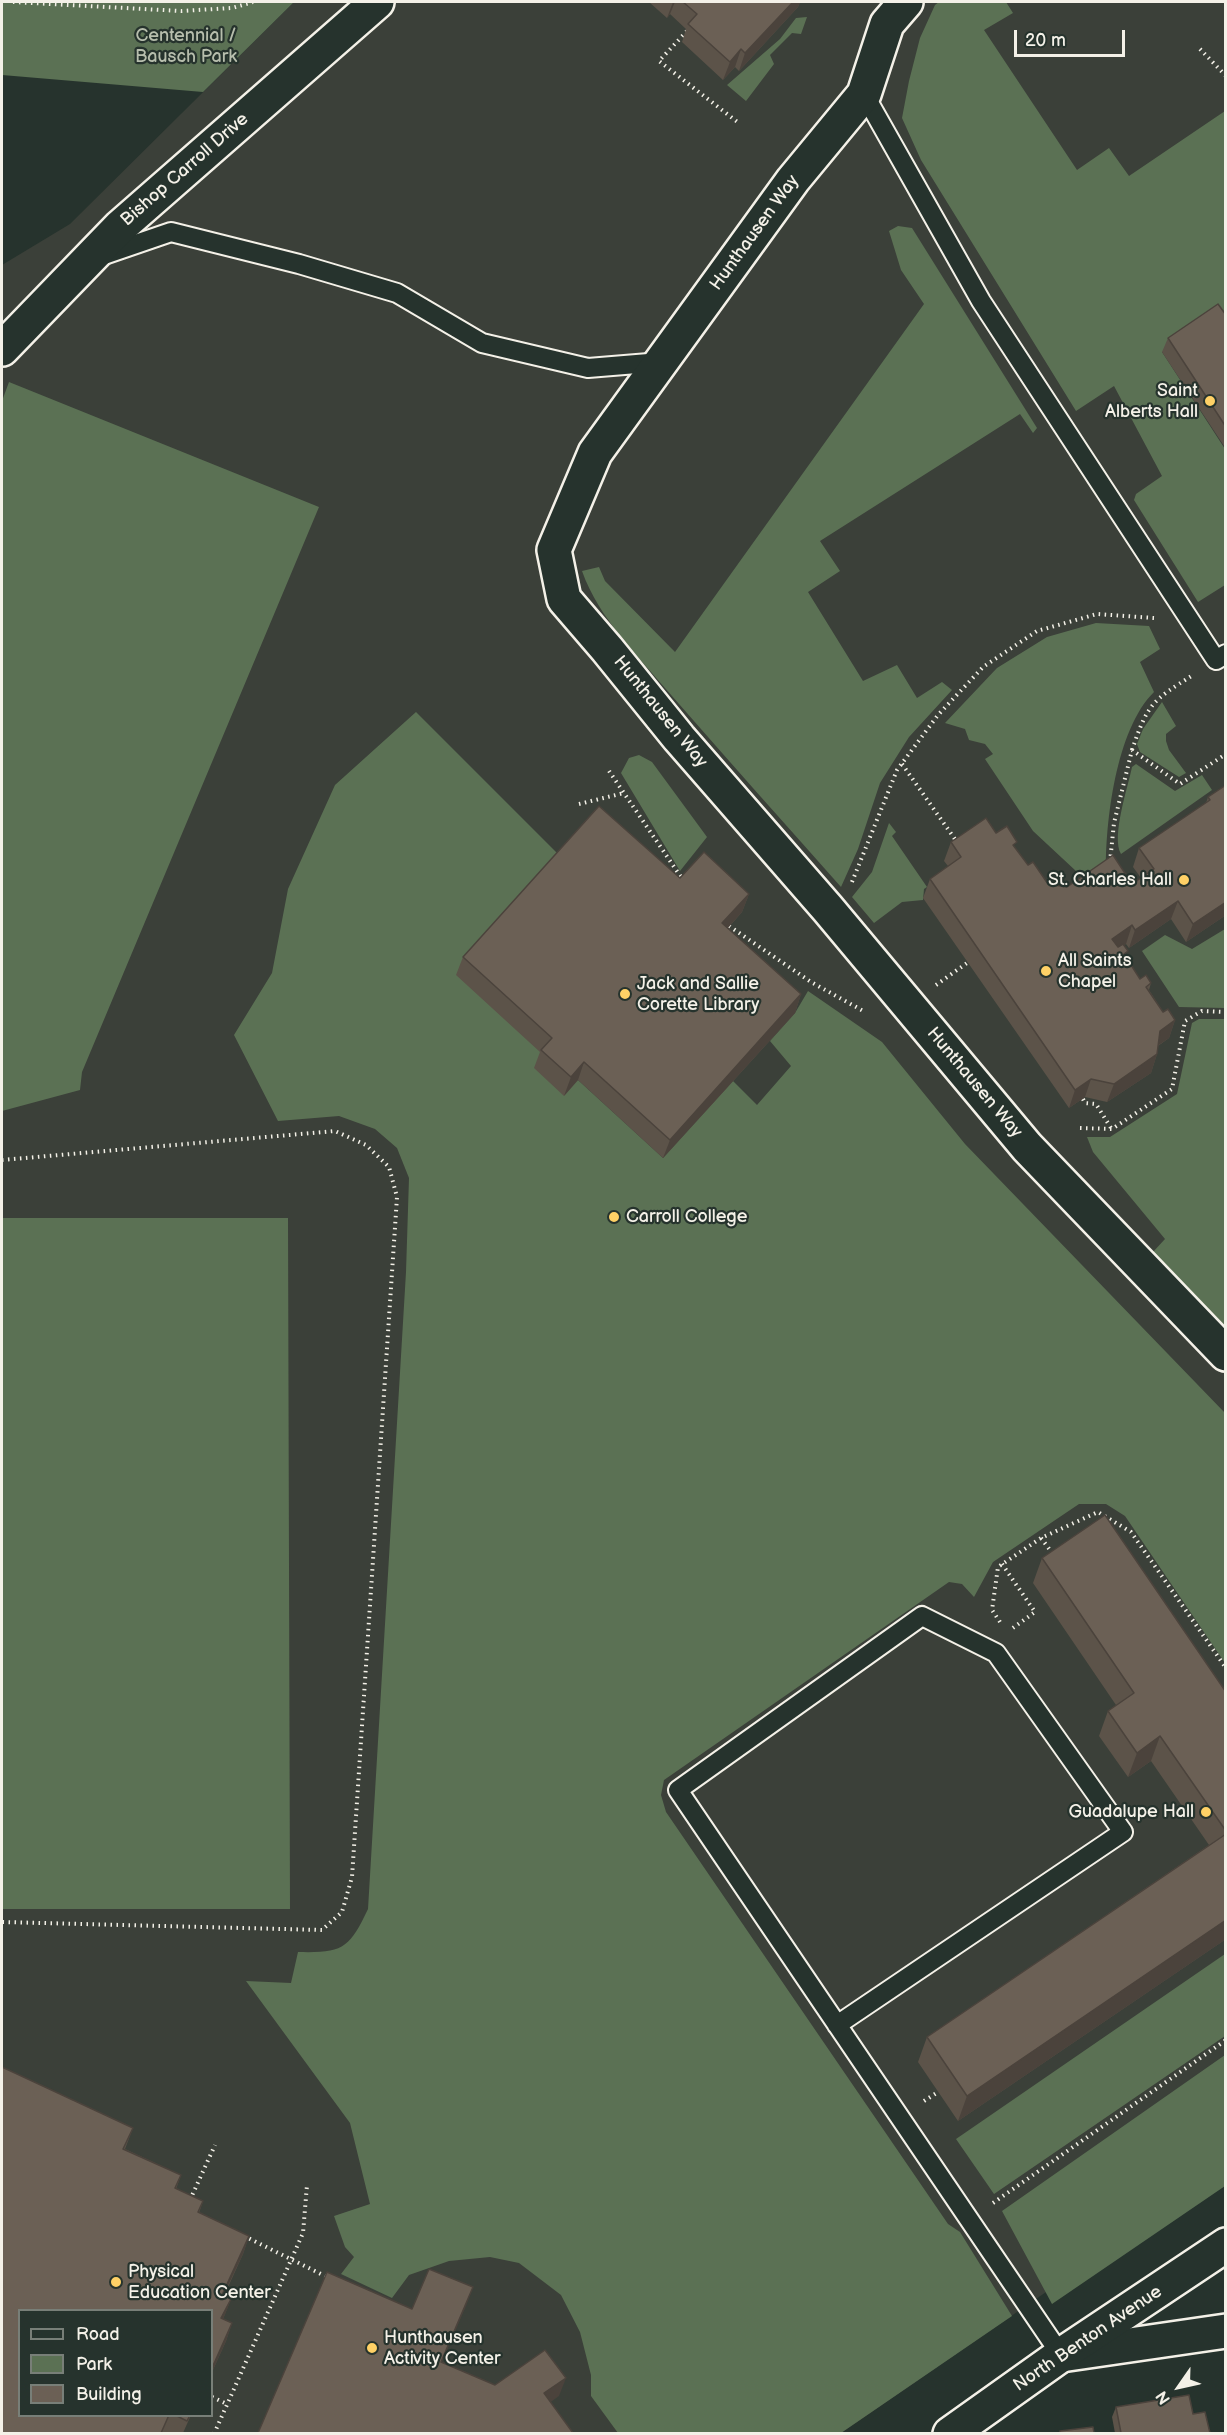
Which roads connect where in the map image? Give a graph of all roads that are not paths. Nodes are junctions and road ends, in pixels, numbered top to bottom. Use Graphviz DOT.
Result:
graph roads {
  1 [pos="377,2"];
  2 [pos="906,2"];
  3 [pos="864,94"];
  4 [pos="88,260"];
  5 [pos="2,349"];
  6 [pos="662,362"];
  7 [pos="1221,657"];
  8 [pos="1226,1354"];
  9 [pos="837,2025"];
  10 [pos="1226,2245"];
  11 [pos="1226,2331"];
  12 [pos="1061,2355"];
  13 [pos="965,2429"];
  1 -- 4 [label="street, Bishop Carroll Drive"];
  2 -- 3 [label="street, Hunthausen Way"];
  3 -- 6 [label="street, Hunthausen Way"];
  3 -- 7 [label="lane"];
  4 -- 5 [label="street, Bishop Carroll Drive"];
  4 -- 6 [label="lane"];
  6 -- 8 [label="street, Hunthausen Way"];
  9 -- 9 [label="lane"];
  9 -- 12 [label="lane"];
  10 -- 12 [label="street, North Benton Avenue"];
  11 -- 12 [label="street"];
  12 -- 13 [label="street, North Benton Avenue"];
}
